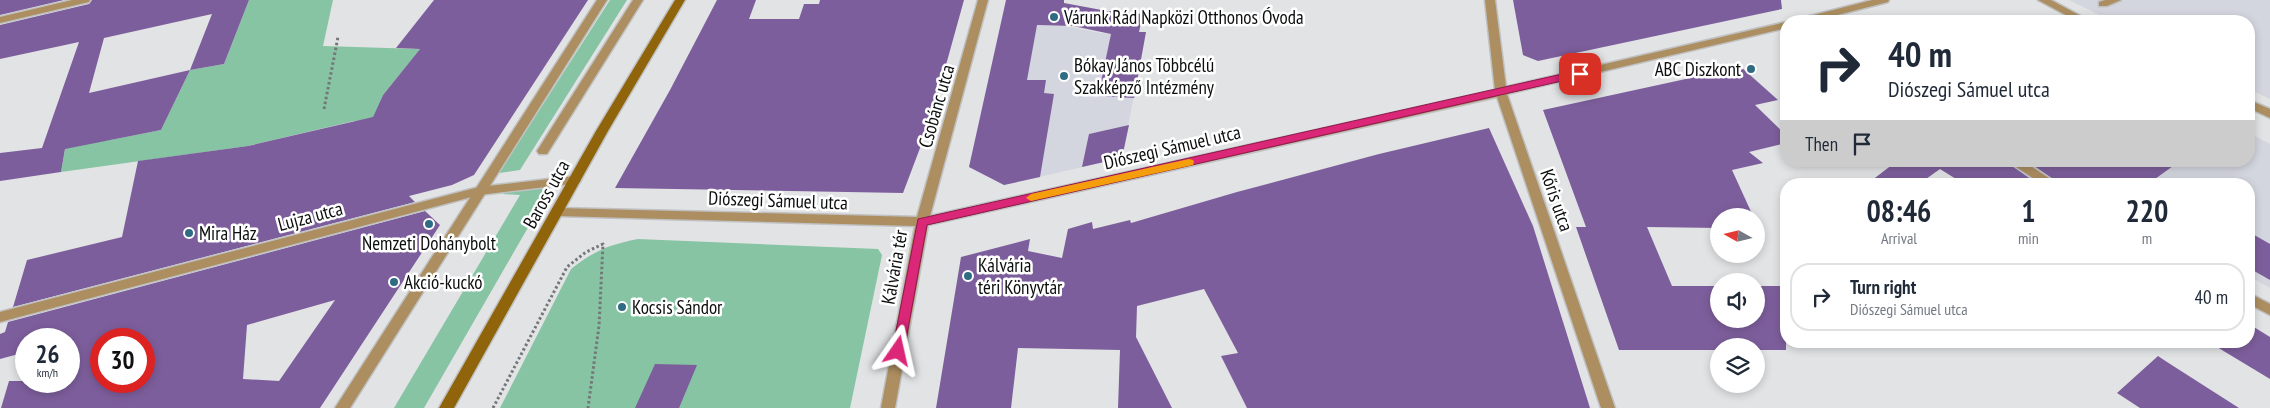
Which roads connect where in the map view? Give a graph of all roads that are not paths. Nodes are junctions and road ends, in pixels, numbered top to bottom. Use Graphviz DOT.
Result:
graph roads {
  1 [pos="85,0"];
  2 [pos="602,0"];
  3 [pos="638,0"];
  4 [pos="680,0"];
  5 [pos="984,0"];
  6 [pos="1490,0"];
  7 [pos="1884,0"];
  8 [pos="2043,0"];
  9 [pos="2116,0"];
  10 [pos="2103,4"];
  11 [pos="1825,15"];
  12 [pos="2073,15"];
  13 [pos="0,20"];
  14 [pos="1780,28"];
  15 [pos="1501,92"];
  16 [pos="2255,107"];
  17 [pos="2270,114"];
  18 [pos="543,151"];
  19 [pos="2023,167"];
  20 [pos="2042,178"];
  21 [pos="575,180"];
  22 [pos="480,191"];
  23 [pos="558,212"];
  24 [pos="922,222"];
  25 [pos="2255,301"];
  26 [pos="2270,310"];
  27 [pos="0,316"];
  28 [pos="342,408"];
  29 [pos="446,408"];
  30 [pos="888,408"];
  31 [pos="1608,408"];
  1 -- 13 [label="street"];
  2 -- 22 [label="street"];
  3 -- 18 [label="street"];
  4 -- 21 [label="street, Baross utca"];
  5 -- 24 [label="street, Csobánc utca"];
  6 -- 15 [label="street, Kőris utca"];
  7 -- 11 [label="street"];
  8 -- 12 [label="street"];
  9 -- 10 [label="street"];
  14 -- 15 [label="street, Diószegi Sámuel utca"];
  15 -- 24 [label="street, Diószegi Sámuel utca"];
  15 -- 31 [label="street, Kőris utca"];
  16 -- 17 [label="street"];
  19 -- 20 [label="street"];
  21 -- 22 [label="street, Lujza utca"];
  21 -- 23 [label="street, Baross utca"];
  22 -- 27 [label="street, Lujza utca"];
  22 -- 28 [label="street"];
  23 -- 24 [label="street, Diószegi Sámuel utca"];
  23 -- 29 [label="street, Baross utca"];
  24 -- 30 [label="street, Kálvária tér"];
  25 -- 26 [label="street"];
}
